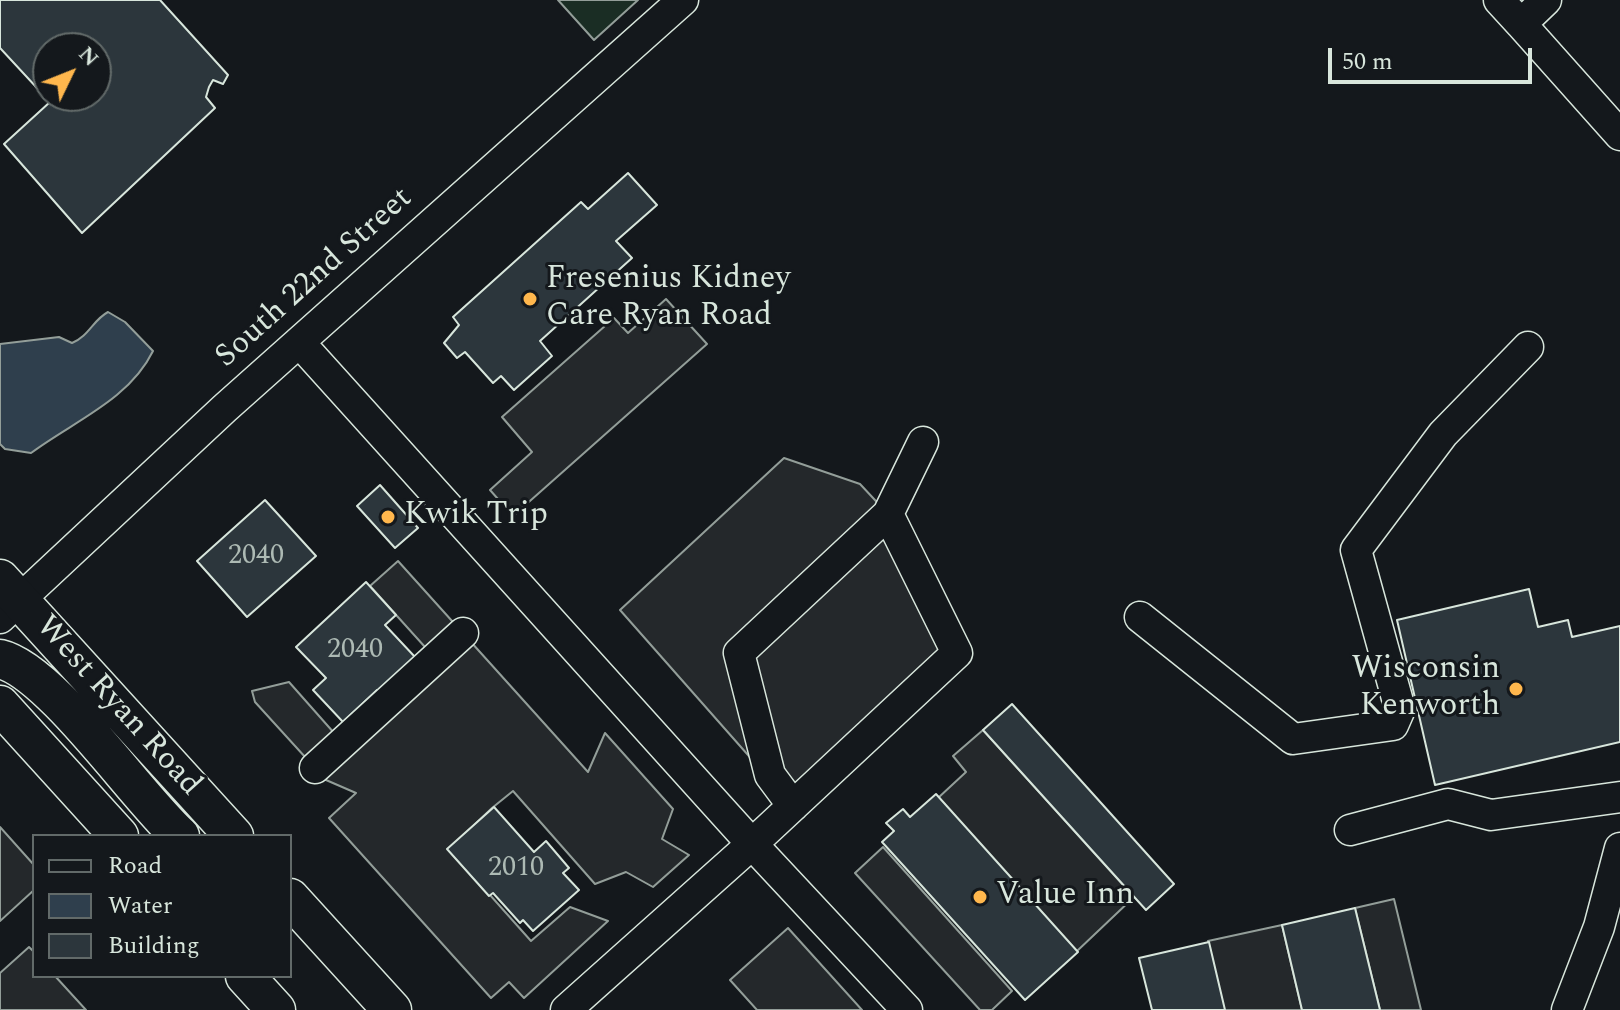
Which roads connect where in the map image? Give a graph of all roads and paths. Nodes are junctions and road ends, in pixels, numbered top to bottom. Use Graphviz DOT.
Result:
graph roads {
  1 [pos="683,0"];
  2 [pos="1499,0"];
  3 [pos="1546,0"];
  4 [pos="1521,24"];
  5 [pos="1620,135"];
  6 [pos="299,342"];
  7 [pos="1528,347"];
  8 [pos="923,442"];
  9 [pos="888,514"];
  10 [pos="5,599"];
  11 [pos="1140,617"];
  12 [pos="463,633"];
  13 [pos="0,659"];
  14 [pos="0,705"];
  15 [pos="315,768"];
  16 [pos="1620,797"];
  17 [pos="793,806"];
  18 [pos="1350,830"];
  19 [pos="117,834"];
  20 [pos="178,834"];
  21 [pos="232,834"];
  22 [pos="752,844"];
  23 [pos="1620,848"];
  24 [pos="292,900"];
  25 [pos="292,936"];
  26 [pos="247,978"];
  27 [pos="383,1000"];
  28 [pos="276,1010"];
  29 [pos="566,1010"];
  30 [pos="907,1010"];
  31 [pos="1567,1010"];
  1 -- 6 [label="street, South 22nd Street"];
  2 -- 4 [label="street"];
  3 -- 4 [label="street"];
  4 -- 5 [label="street"];
  6 -- 10 [label="street, South 22nd Street"];
  6 -- 22 [label="street"];
  7 -- 11 [label="street"];
  8 -- 9 [label="street"];
  9 -- 17 [label="street"];
  9 -- 17 [label="street"];
  10 -- 21 [label="main road, West Ryan Road"];
  12 -- 15 [label="street"];
  13 -- 20 [label="main road"];
  14 -- 19 [label="main road"];
  16 -- 18 [label="street"];
  17 -- 22 [label="street"];
  22 -- 29 [label="street"];
  22 -- 30 [label="street"];
  23 -- 31 [label="street"];
  24 -- 27 [label="main road"];
  25 -- 27 [label="main road"];
  26 -- 28 [label="main road"];
}
